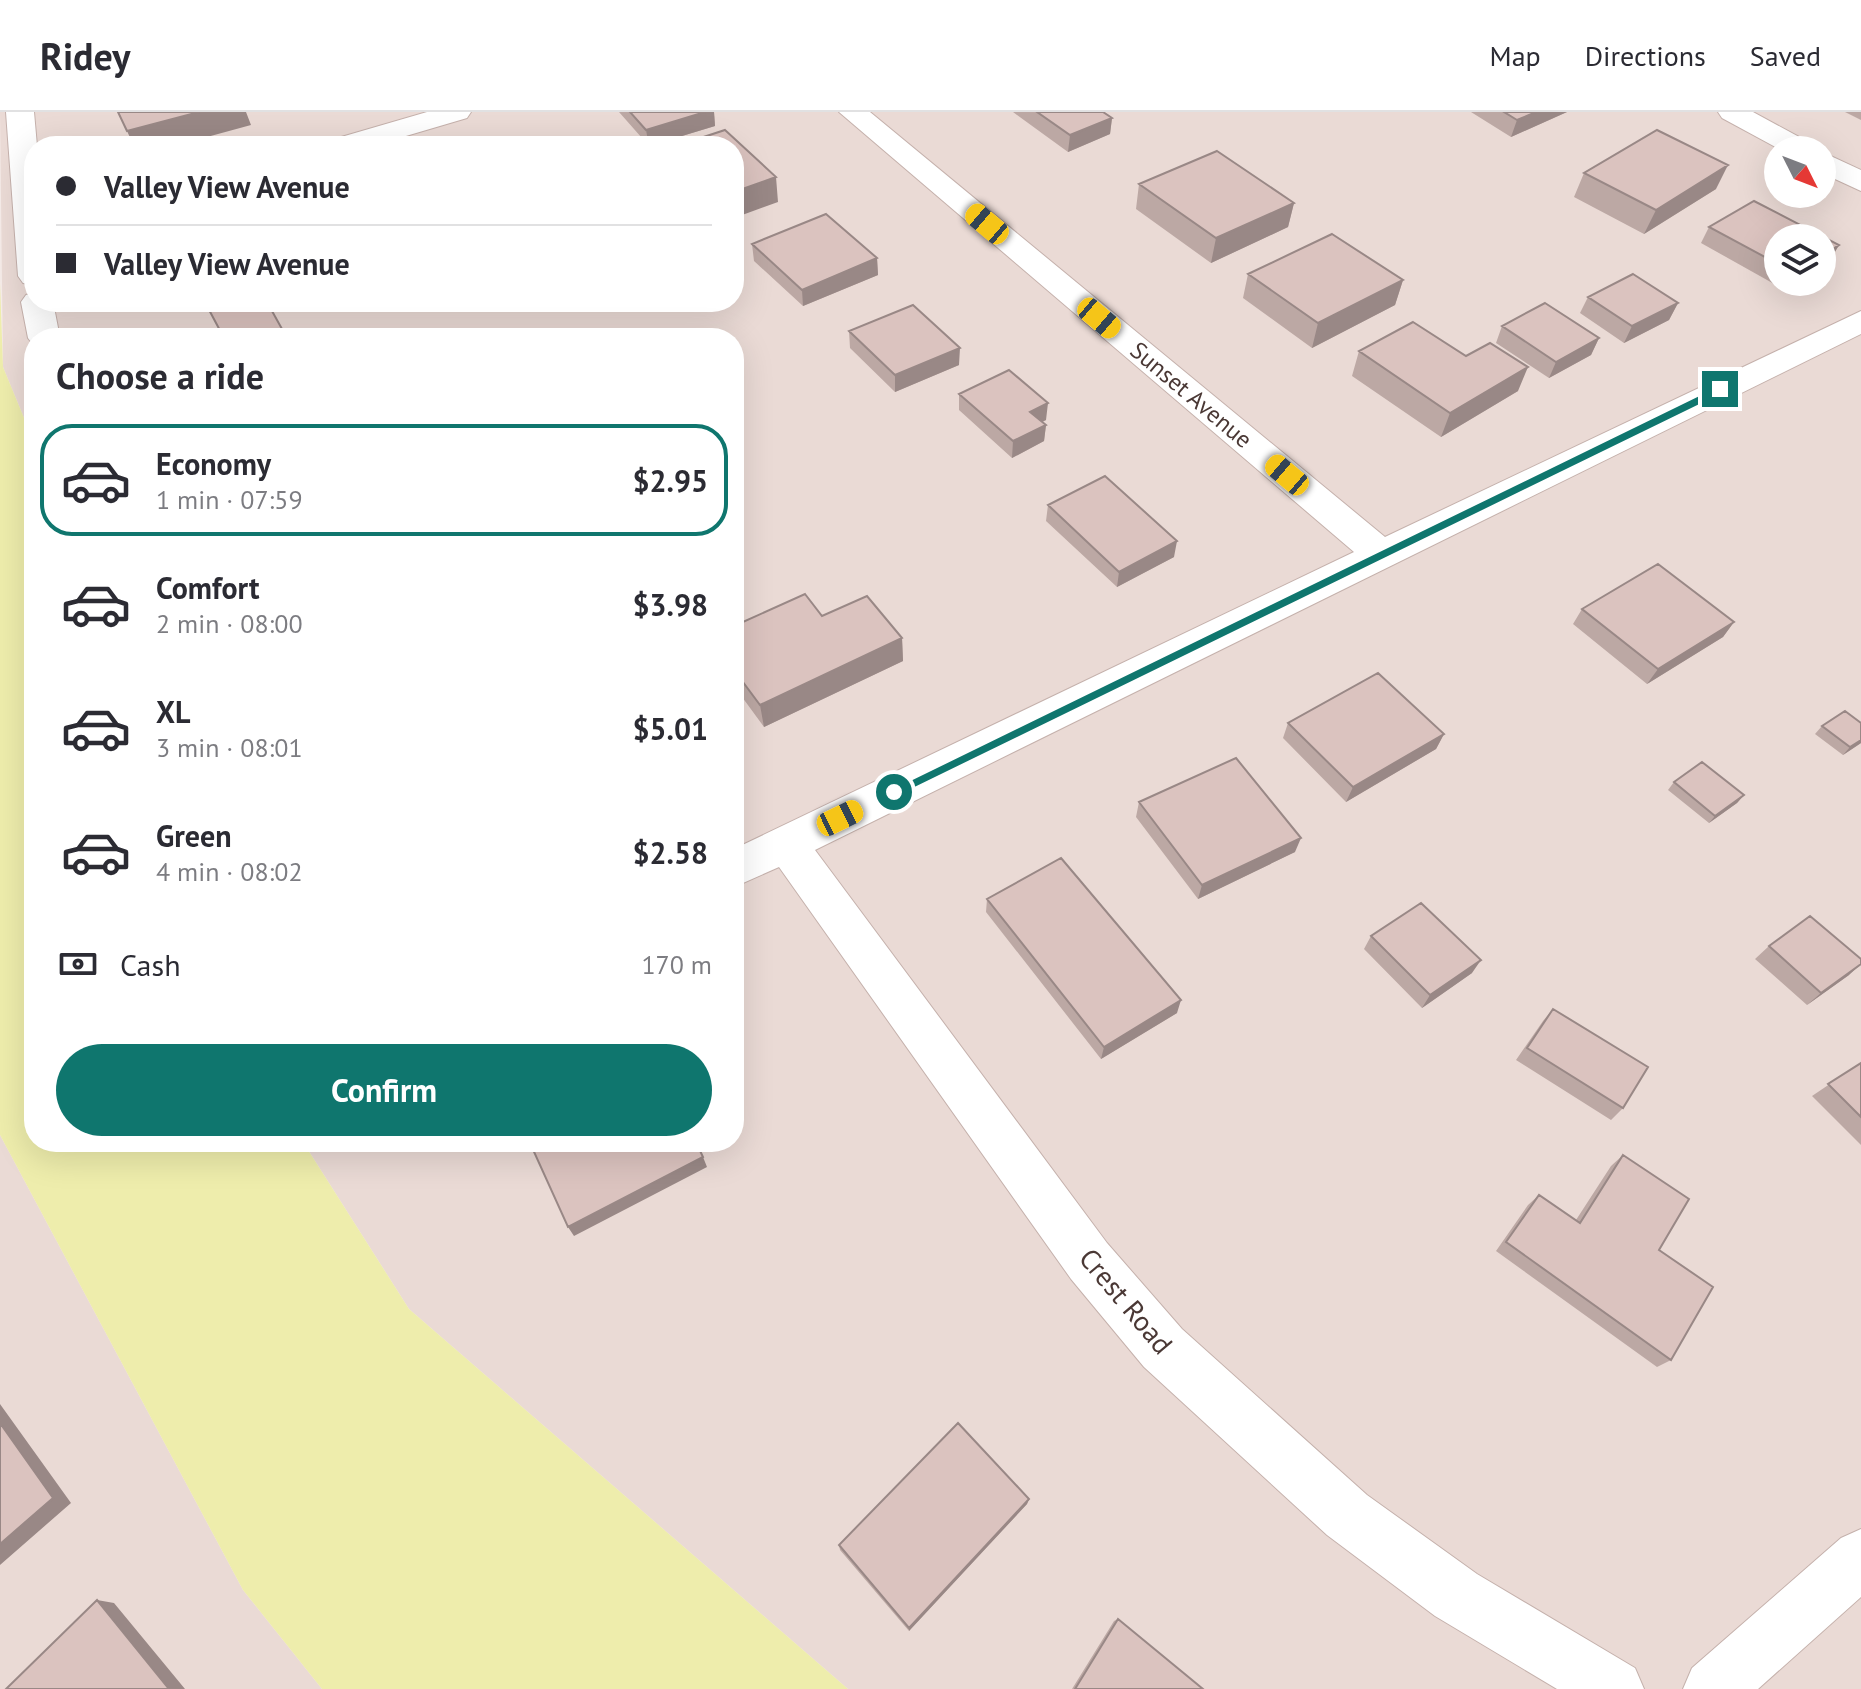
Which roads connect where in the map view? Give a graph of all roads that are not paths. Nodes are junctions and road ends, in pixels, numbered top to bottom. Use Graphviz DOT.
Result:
graph roads {
  1 [pos="20,112"];
  2 [pos="457,112"];
  3 [pos="853,112"];
  4 [pos="1732,112"];
  5 [pos="375,136"];
  6 [pos="1776,136"];
  7 [pos="24,153"];
  8 [pos="1836,169"];
  9 [pos="1861,182"];
  10 [pos="1861,321"];
  11 [pos="1381,554"];
  12 [pos="786,844"];
  13 [pos="744,864"];
  14 [pos="1861,1558"];
  15 [pos="1614,1689"];
  16 [pos="1713,1689"];
  1 -- 7 [label="street"];
  2 -- 5 [label="street"];
  3 -- 11 [label="street, Sunset Avenue"];
  4 -- 6 [label="street"];
  8 -- 9 [label="street"];
  10 -- 11 [label="street"];
  11 -- 12 [label="street"];
  12 -- 13 [label="street"];
  12 -- 15 [label="street, Crest Road"];
  14 -- 16 [label="street"];
}
